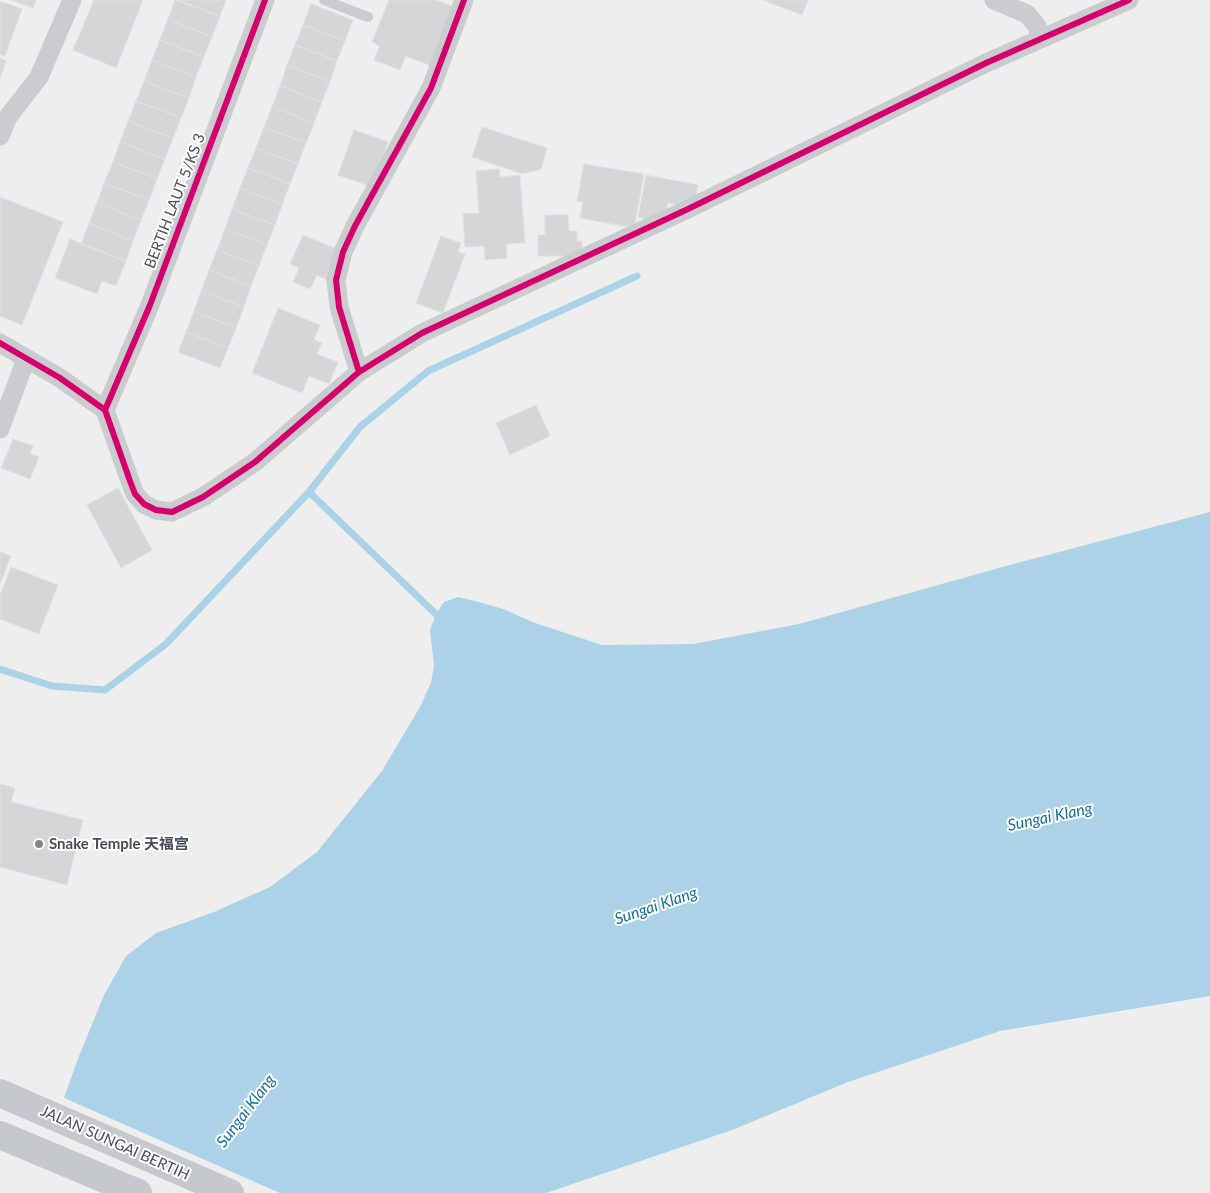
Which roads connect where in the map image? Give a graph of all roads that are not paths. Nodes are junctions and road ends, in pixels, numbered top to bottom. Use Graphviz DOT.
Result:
graph roads {
  1 [pos="72,0"];
  2 [pos="264,0"];
  3 [pos="324,0"];
  4 [pos="464,0"];
  5 [pos="994,0"];
  6 [pos="1129,0"];
  7 [pos="368,16"];
  8 [pos="1041,39"];
  9 [pos="0,136"];
  10 [pos="0,343"];
  11 [pos="26,359"];
  12 [pos="359,372"];
  13 [pos="106,410"];
  14 [pos="0,429"];
  15 [pos="0,1093"];
  16 [pos="0,1135"];
  17 [pos="138,1193"];
  18 [pos="230,1193"];
  1 -- 9 [label="street"];
  2 -- 13 [label="street, BERTIH LAUT 5/KS 3"];
  3 -- 7 [label="lane"];
  4 -- 12 [label="street"];
  5 -- 8 [label="street"];
  6 -- 8 [label="street"];
  8 -- 12 [label="street"];
  10 -- 11 [label="street"];
  11 -- 13 [label="street"];
  11 -- 14 [label="street"];
  12 -- 13 [label="street"];
  15 -- 18 [label="main road, JALAN SUNGAI BERTIH"];
  16 -- 17 [label="main road"];
}
